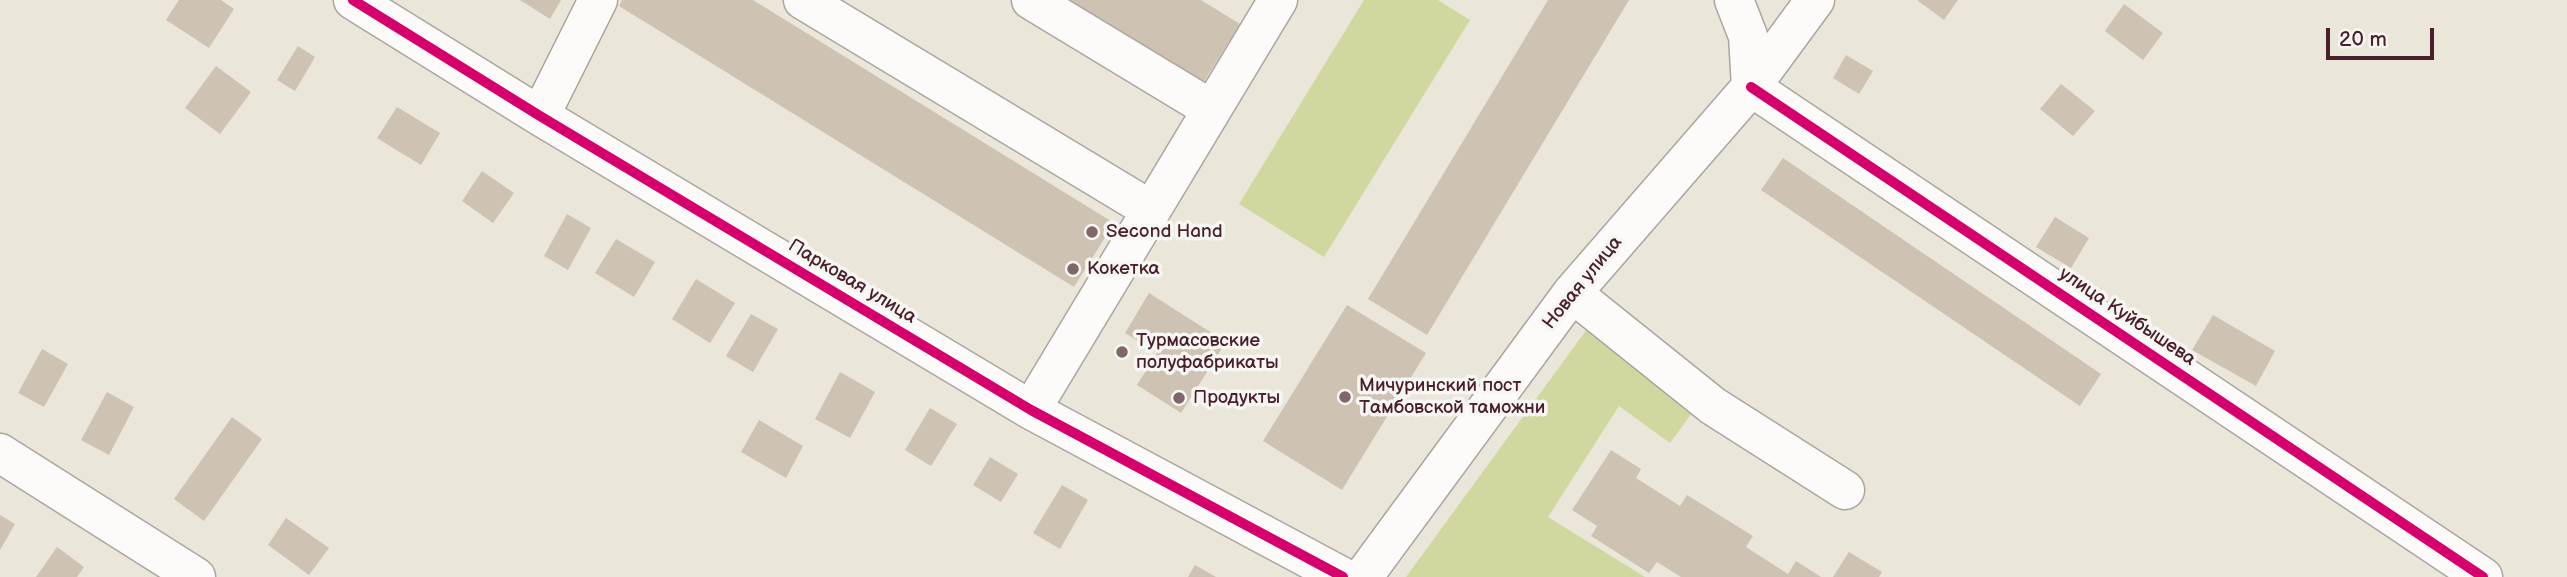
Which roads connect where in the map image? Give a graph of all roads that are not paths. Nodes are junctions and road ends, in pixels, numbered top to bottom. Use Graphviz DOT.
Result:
graph roads {
  1 [pos="353,0"];
  2 [pos="598,0"];
  3 [pos="803,0"];
  4 [pos="1031,0"];
  5 [pos="1278,0"];
  6 [pos="1734,0"];
  7 [pos="1815,0"];
  8 [pos="1751,87"];
  9 [pos="1211,109"];
  10 [pos="540,116"];
  11 [pos="1151,210"];
  12 [pos="1572,293"];
  13 [pos="1031,410"];
  14 [pos="0,453"];
  15 [pos="1845,490"];
  16 [pos="196,577"];
  17 [pos="1343,577"];
  18 [pos="1363,577"];
  19 [pos="2483,577"];
  1 -- 10 [label="street, Парковая улица"];
  2 -- 10 [label="street"];
  3 -- 11 [label="street"];
  4 -- 9 [label="street"];
  5 -- 9 [label="street"];
  6 -- 8 [label="street"];
  7 -- 8 [label="street, Новая улица"];
  8 -- 12 [label="street, Новая улица"];
  8 -- 19 [label="street, улица Куйбышева"];
  9 -- 11 [label="street"];
  10 -- 13 [label="street, Парковая улица"];
  11 -- 13 [label="street"];
  12 -- 15 [label="street"];
  12 -- 18 [label="street, Новая улица"];
  13 -- 17 [label="street, Парковая улица"];
  14 -- 16 [label="street"];
}
